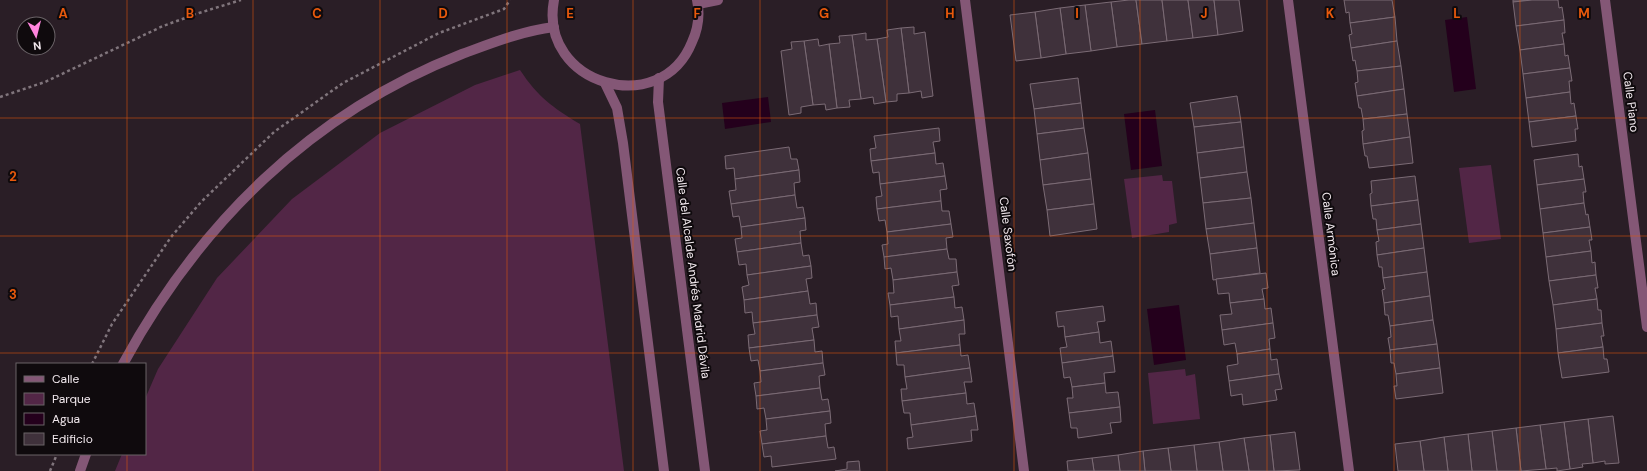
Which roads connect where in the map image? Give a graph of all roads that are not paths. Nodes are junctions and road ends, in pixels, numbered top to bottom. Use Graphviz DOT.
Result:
graph roads {
  1 [pos="554,0"];
  2 [pos="718,0"];
  3 [pos="965,0"];
  4 [pos="1288,0"];
  5 [pos="1605,0"];
  6 [pos="697,2"];
  7 [pos="554,27"];
  8 [pos="659,78"];
  9 [pos="605,83"];
  10 [pos="1647,327"];
  11 [pos="124,363"];
  12 [pos="86,455"];
  13 [pos="80,471"];
  14 [pos="664,471"];
  15 [pos="705,471"];
  16 [pos="1024,471"];
  17 [pos="1349,471"];
  1 -- 7 [label="street"];
  2 -- 6 [label="street"];
  3 -- 16 [label="street, Calle Saxofón"];
  4 -- 17 [label="street, Calle Armónica"];
  5 -- 10 [label="street, Calle Piano"];
  6 -- 8 [label="street"];
  7 -- 9 [label="street"];
  7 -- 11 [label="street"];
  8 -- 9 [label="street"];
  8 -- 15 [label="street, Calle del Alcalde Andrés Madrid Dávila"];
  9 -- 14 [label="street"];
  12 -- 13 [label="street"];
}
